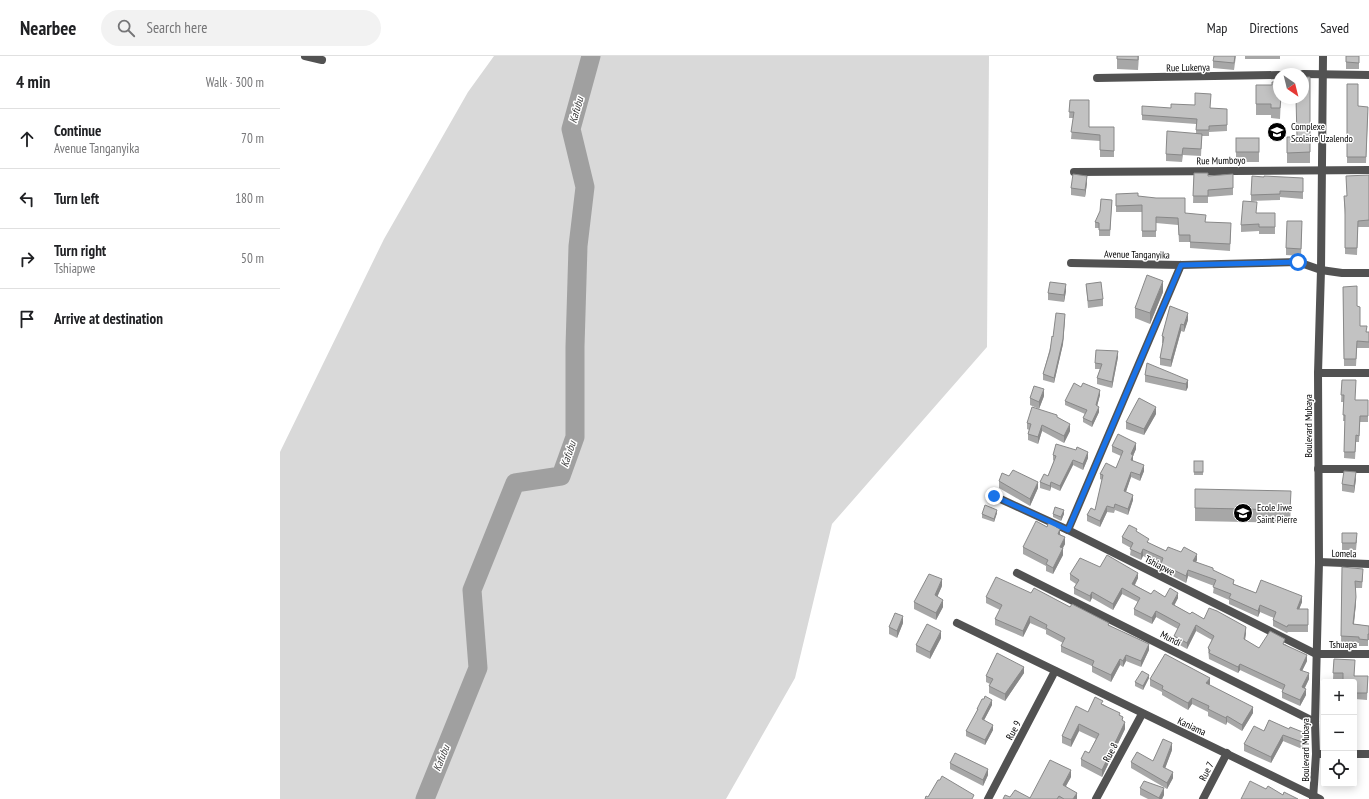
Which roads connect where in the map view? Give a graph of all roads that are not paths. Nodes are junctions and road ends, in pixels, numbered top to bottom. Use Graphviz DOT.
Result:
graph roads {
  1 [pos="305,56"];
  2 [pos="1323,56"];
  3 [pos="322,60"];
  4 [pos="1309,74"];
  5 [pos="1323,74"];
  6 [pos="1273,75"];
  7 [pos="1369,75"];
  8 [pos="1097,78"];
  9 [pos="1321,169"];
  10 [pos="1369,170"];
  11 [pos="1074,172"];
  12 [pos="1071,263"];
  13 [pos="1181,265"];
  14 [pos="1321,270"];
  15 [pos="1369,273"];
  16 [pos="1318,373"];
  17 [pos="1369,373"];
  18 [pos="1318,469"];
  19 [pos="1369,469"];
  20 [pos="994,496"];
  21 [pos="1068,530"];
  22 [pos="1319,562"];
  23 [pos="1369,564"];
  24 [pos="1017,573"];
  25 [pos="957,623"];
  26 [pos="1316,654"];
  27 [pos="1369,654"];
  28 [pos="1055,671"];
  29 [pos="1142,714"];
  30 [pos="1315,722"];
  31 [pos="1227,752"];
  32 [pos="1320,754"];
  33 [pos="1357,754"];
  34 [pos="1369,754"];
  35 [pos="1316,798"];
  36 [pos="988,799"];
  37 [pos="1096,799"];
  38 [pos="1203,799"];
  1 -- 3 [label="street"];
  2 -- 5 [label="street, Boulevard Mubaya"];
  4 -- 5 [label="street"];
  5 -- 7 [label="street"];
  5 -- 9 [label="street, Boulevard Mubaya"];
  6 -- 8 [label="street, Rue Lukenya"];
  9 -- 10 [label="street, Rue Mumboyo"];
  9 -- 11 [label="street, Rue Mumboyo"];
  9 -- 14 [label="street, Boulevard Mubaya"];
  12 -- 13 [label="street, Avenue Tanganyika"];
  13 -- 14 [label="street, Avenue Tanganyika"];
  13 -- 21 [label="street"];
  14 -- 15 [label="street, Avenue Tanganyika"];
  14 -- 16 [label="street, Boulevard Mubaya"];
  16 -- 17 [label="street"];
  16 -- 18 [label="street, Boulevard Mubaya"];
  18 -- 19 [label="street"];
  18 -- 22 [label="street, Boulevard Mubaya"];
  20 -- 21 [label="street, Tshiapwe"];
  21 -- 26 [label="street, Tshiapwe"];
  22 -- 23 [label="street, Lomela"];
  22 -- 26 [label="street, Boulevard Mubaya"];
  24 -- 30 [label="street, Mundi"];
  25 -- 28 [label="street, Kaniama"];
  26 -- 27 [label="street, Tshuapa"];
  26 -- 30 [label="street, Boulevard Mubaya"];
  28 -- 29 [label="street, Kaniama"];
  28 -- 36 [label="street, Rue 9"];
  29 -- 31 [label="street, Kaniama"];
  29 -- 37 [label="street, Rue 8"];
  30 -- 32 [label="street, Boulevard Mubaya"];
  31 -- 35 [label="street, Kaniama"];
  31 -- 38 [label="street, Rue 7"];
  32 -- 35 [label="street, Boulevard Mubaya"];
  33 -- 34 [label="street"];
}
